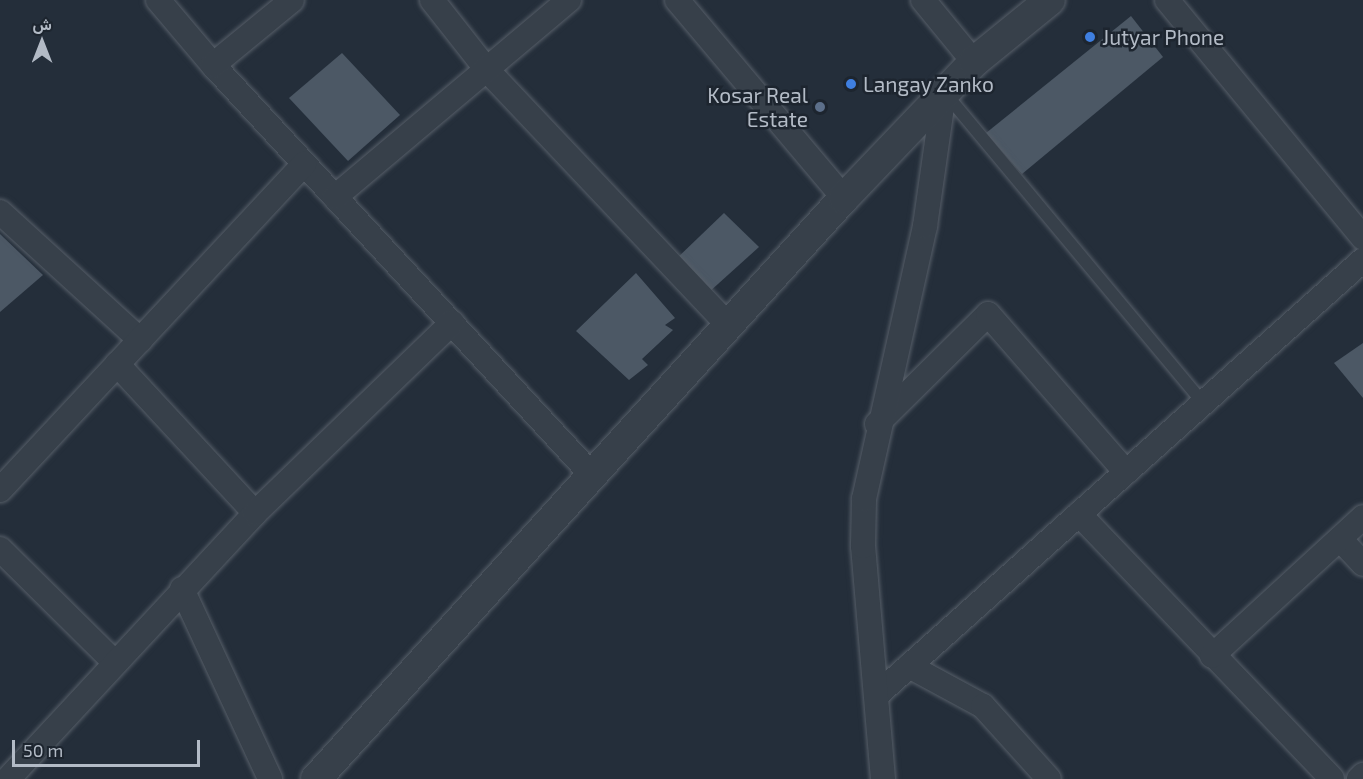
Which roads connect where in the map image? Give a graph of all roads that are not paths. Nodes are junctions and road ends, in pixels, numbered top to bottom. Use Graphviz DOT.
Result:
graph roads {
  1 [pos="159,0"];
  2 [pos="292,0"];
  3 [pos="432,0"];
  4 [pos="569,0"];
  5 [pos="676,0"];
  6 [pos="923,0"];
  7 [pos="1050,0"];
  8 [pos="1167,0"];
  9 [pos="974,62"];
  10 [pos="213,65"];
  11 [pos="487,70"];
  12 [pos="944,92"];
  13 [pos="304,164"];
  14 [pos="335,197"];
  15 [pos="844,198"];
  16 [pos="0,212"];
  17 [pos="1363,238"];
  18 [pos="1363,260"];
  19 [pos="452,323"];
  20 [pos="728,325"];
  21 [pos="140,340"];
  22 [pos="117,364"];
  23 [pos="1203,403"];
  24 [pos="877,424"];
  25 [pos="1126,472"];
  26 [pos="592,475"];
  27 [pos="4,476"];
  28 [pos="255,513"];
  29 [pos="1079,514"];
  30 [pos="1363,517"];
  31 [pos="1340,539"];
  32 [pos="0,549"];
  33 [pos="1363,564"];
  34 [pos="182,590"];
  35 [pos="1212,656"];
  36 [pos="113,661"];
  37 [pos="909,666"];
  38 [pos="878,694"];
  39 [pos="1363,775"];
  40 [pos="8,779"];
  41 [pos="270,779"];
  42 [pos="316,779"];
  43 [pos="883,779"];
  44 [pos="1049,779"];
  45 [pos="1332,779"];
  46 [pos="1359,779"];
  1 -- 10 [label="street"];
  2 -- 10 [label="street"];
  3 -- 11 [label="street"];
  4 -- 11 [label="street"];
  5 -- 15 [label="street"];
  6 -- 9 [label="street"];
  7 -- 9 [label="street"];
  8 -- 17 [label="street"];
  9 -- 12 [label="street"];
  10 -- 13 [label="street"];
  11 -- 14 [label="street"];
  11 -- 20 [label="street"];
  12 -- 15 [label="street"];
  12 -- 23 [label="lane"];
  12 -- 24 [label="street"];
  13 -- 14 [label="street"];
  13 -- 21 [label="street"];
  14 -- 19 [label="street"];
  15 -- 20 [label="street"];
  16 -- 21 [label="street"];
  18 -- 23 [label="street"];
  19 -- 26 [label="street"];
  19 -- 28 [label="street"];
  20 -- 26 [label="street"];
  21 -- 22 [label="street"];
  22 -- 27 [label="street"];
  22 -- 28 [label="street"];
  23 -- 25 [label="street"];
  24 -- 25 [label="street"];
  24 -- 38 [label="street"];
  25 -- 29 [label="street"];
  26 -- 42 [label="street"];
  28 -- 34 [label="street"];
  29 -- 35 [label="street"];
  29 -- 37 [label="street"];
  30 -- 31 [label="street"];
  31 -- 33 [label="street"];
  31 -- 35 [label="street"];
  32 -- 36 [label="street"];
  34 -- 36 [label="street"];
  34 -- 41 [label="street"];
  35 -- 45 [label="street"];
  36 -- 40 [label="street"];
  37 -- 38 [label="street"];
  37 -- 44 [label="street"];
  38 -- 43 [label="street"];
  39 -- 46 [label="street"];
}
